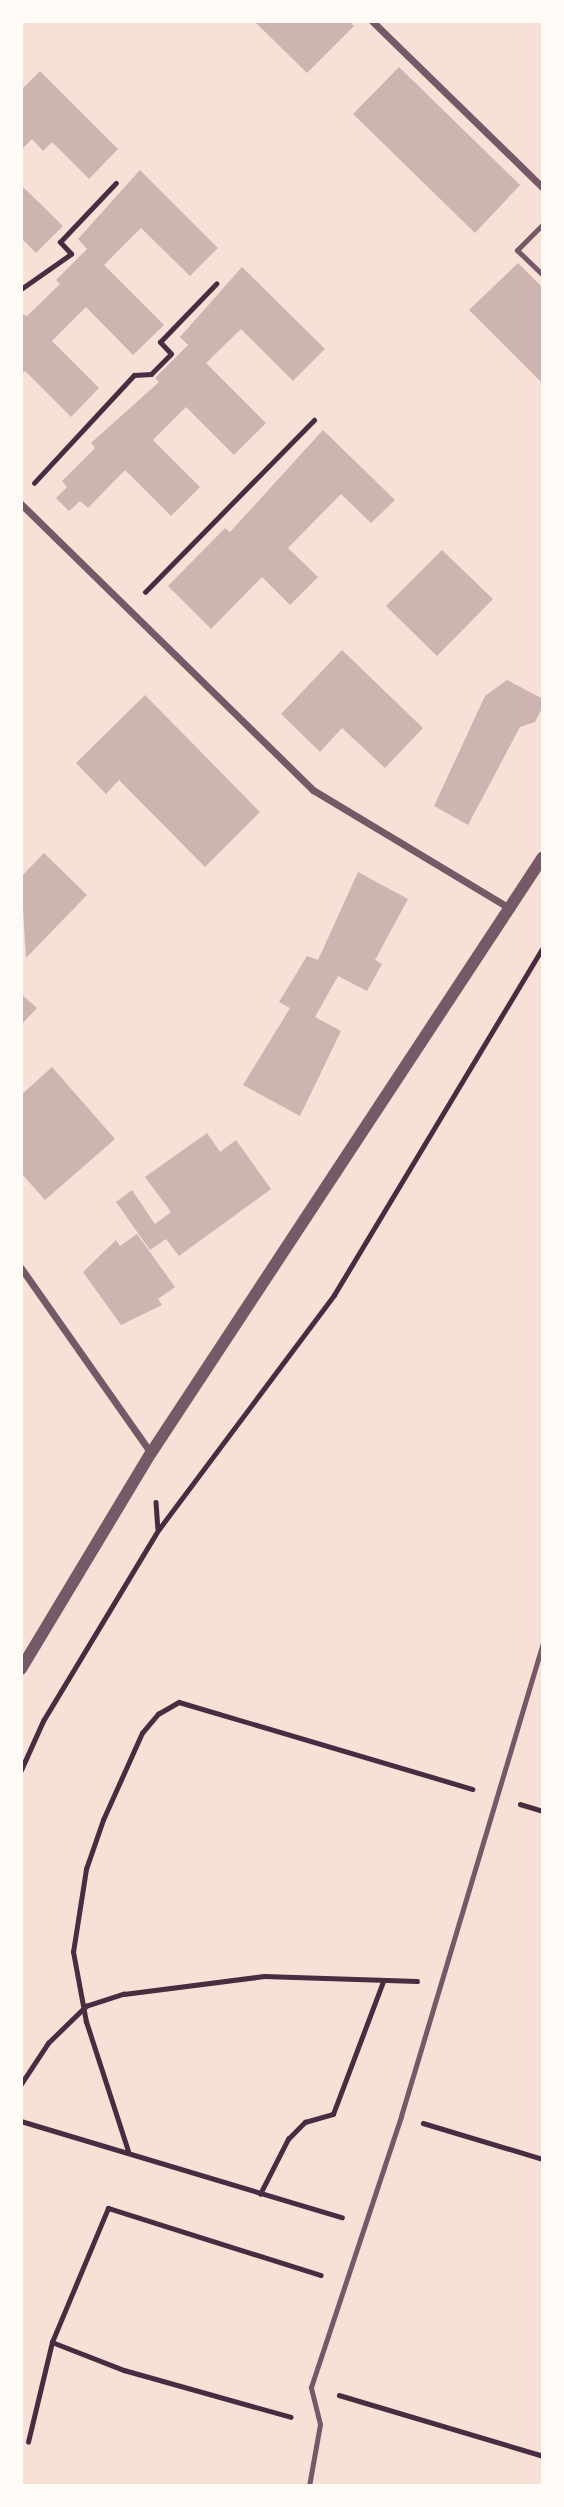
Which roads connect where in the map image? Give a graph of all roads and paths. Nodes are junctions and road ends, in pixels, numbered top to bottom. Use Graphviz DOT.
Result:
graph roads {
  1 [pos="372,21"];
  2 [pos="116,183"];
  3 [pos="543,188"];
  4 [pos="543,224"];
  5 [pos="543,275"];
  6 [pos="216,284"];
  7 [pos="21,289"];
  8 [pos="314,421"];
  9 [pos="30,487"];
  10 [pos="21,504"];
  11 [pos="128,610"];
  12 [pos="543,857"];
  13 [pos="511,909"];
  14 [pos="543,947"];
  15 [pos="21,1268"];
  16 [pos="151,1452"];
  17 [pos="543,1643"];
  18 [pos="21,1669"];
  19 [pos="21,1770"];
  20 [pos="494,1796"];
  21 [pos="437,1980"];
  22 [pos="383,1981"];
  23 [pos="86,2006"];
  24 [pos="21,2084"];
  25 [pos="401,2116"];
  26 [pos="21,2121"];
  27 [pos="128,2151"];
  28 [pos="543,2159"];
  29 [pos="260,2194"];
  30 [pos="366,2223"];
  31 [pos="345,2284"];
  32 [pos="52,2342"];
  33 [pos="311,2387"];
  34 [pos="320,2424"];
  35 [pos="28,2442"];
  36 [pos="543,2456"];
  37 [pos="309,2486"];
  1 -- 3 [label="street"];
  2 -- 7 [label="path"];
  4 -- 5 [label="lane"];
  6 -- 9 [label="path"];
  8 -- 11 [label="path"];
  10 -- 11 [label="street"];
  11 -- 13 [label="street"];
  12 -- 13 [label="street"];
  13 -- 16 [label="street"];
  14 -- 19 [label="path"];
  15 -- 16 [label="street"];
  16 -- 18 [label="street"];
  17 -- 20 [label="lane"];
  20 -- 21 [label="lane"];
  20 -- 23 [label="path"];
  21 -- 22 [label="path"];
  21 -- 25 [label="lane"];
  22 -- 23 [label="path"];
  22 -- 29 [label="path"];
  23 -- 24 [label="path"];
  23 -- 27 [label="path"];
  25 -- 28 [label="path"];
  25 -- 30 [label="lane"];
  26 -- 27 [label="path"];
  27 -- 29 [label="path"];
  29 -- 30 [label="path"];
  30 -- 31 [label="lane"];
  31 -- 32 [label="path"];
  31 -- 33 [label="lane"];
  32 -- 34 [label="path"];
  32 -- 35 [label="path"];
  33 -- 34 [label="lane"];
  33 -- 36 [label="path"];
  34 -- 37 [label="lane"];
}
